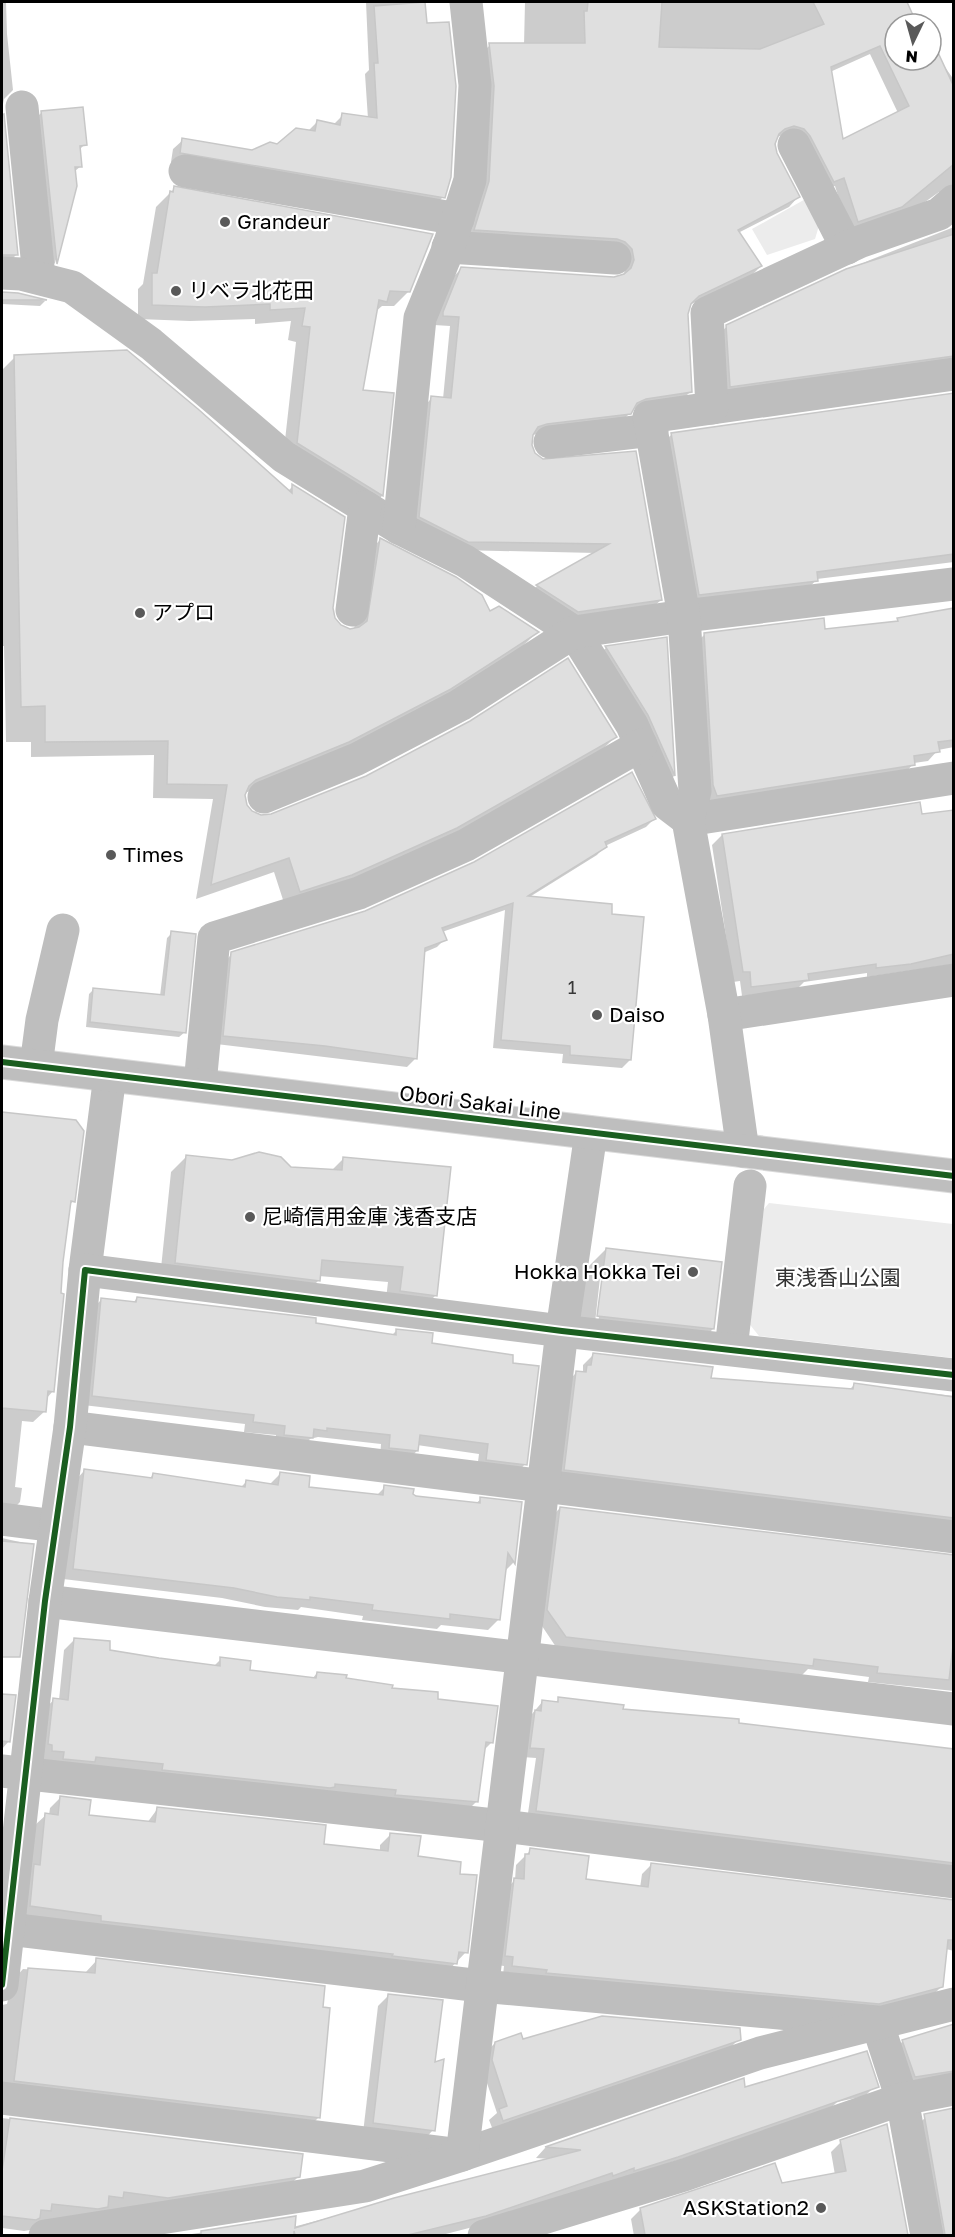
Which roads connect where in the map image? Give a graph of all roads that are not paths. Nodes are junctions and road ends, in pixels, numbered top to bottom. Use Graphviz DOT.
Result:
graph roads {
  1 [pos="466,2"];
  2 [pos="22,107"];
  3 [pos="794,145"];
  4 [pos="185,171"];
  5 [pos="954,201"];
  6 [pos="453,233"];
  7 [pos="847,248"];
  8 [pos="615,258"];
  9 [pos="2,273"];
  10 [pos="39,277"];
  11 [pos="954,374"];
  12 [pos="712,408"];
  13 [pos="652,430"];
  14 [pos="550,442"];
  15 [pos="365,507"];
  16 [pos="399,528"];
  17 [pos="954,584"];
  18 [pos="352,610"];
  19 [pos="684,616"];
  20 [pos="574,632"];
  21 [pos="640,745"];
  22 [pos="954,778"];
  23 [pos="264,797"];
  24 [pos="688,820"];
  25 [pos="63,930"];
  26 [pos="954,980"];
  27 [pos="724,1016"];
  28 [pos="2,1062"];
  29 [pos="36,1066"];
  30 [pos="110,1075"];
  31 [pos="200,1084"];
  32 [pos="591,1133"];
  33 [pos="743,1151"];
  34 [pos="954,1176"];
  35 [pos="750,1186"];
  36 [pos="85,1270"];
  37 [pos="562,1331"];
  38 [pos="731,1349"];
  39 [pos="954,1376"];
  40 [pos="70,1427"];
  41 [pos="544,1487"];
  42 [pos="2,1520"];
  43 [pos="56,1526"];
  44 [pos="954,1537"];
  45 [pos="45,1601"];
  46 [pos="523,1659"];
  47 [pos="954,1709"];
  48 [pos="15,1773"];
  49 [pos="503,1826"];
  50 [pos="954,1882"];
  51 [pos="9,1929"];
  52 [pos="2,1985"];
  53 [pos="481,1986"];
  54 [pos="954,2004"];
  55 [pos="877,2022"];
  56 [pos="954,2089"];
  57 [pos="2,2098"];
  58 [pos="902,2099"];
  59 [pos="462,2155"];
  60 [pos="45,2235"];
  61 [pos="483,2235"];
  62 [pos="927,2235"];
  1 -- 6 [label="street"];
  2 -- 10 [label="street"];
  3 -- 7 [label="street"];
  4 -- 6 [label="street"];
  5 -- 7 [label="street"];
  6 -- 8 [label="street"];
  6 -- 16 [label="street"];
  7 -- 12 [label="street"];
  9 -- 10 [label="street"];
  10 -- 15 [label="street"];
  11 -- 12 [label="street"];
  12 -- 13 [label="street"];
  13 -- 14 [label="street"];
  13 -- 19 [label="street"];
  15 -- 16 [label="street"];
  15 -- 18 [label="street"];
  16 -- 20 [label="street"];
  17 -- 19 [label="street"];
  19 -- 20 [label="street"];
  19 -- 24 [label="street"];
  20 -- 21 [label="street"];
  20 -- 23 [label="street"];
  21 -- 24 [label="street"];
  21 -- 31 [label="street"];
  22 -- 24 [label="street"];
  24 -- 27 [label="street"];
  25 -- 29 [label="street"];
  26 -- 27 [label="street"];
  27 -- 33 [label="street"];
  28 -- 29 [label="street, Obori Sakai Line"];
  29 -- 30 [label="street, Obori Sakai Line"];
  30 -- 31 [label="street, Obori Sakai Line"];
  30 -- 36 [label="street"];
  31 -- 32 [label="street, Obori Sakai Line"];
  32 -- 33 [label="street, Obori Sakai Line"];
  32 -- 37 [label="street"];
  33 -- 34 [label="street, Obori Sakai Line"];
  35 -- 38 [label="street"];
  36 -- 37 [label="street"];
  36 -- 40 [label="street"];
  37 -- 38 [label="street"];
  37 -- 41 [label="street"];
  38 -- 39 [label="street"];
  40 -- 41 [label="street"];
  40 -- 43 [label="street"];
  41 -- 44 [label="street"];
  41 -- 46 [label="street"];
  42 -- 43 [label="street"];
  43 -- 45 [label="street"];
  45 -- 46 [label="street"];
  45 -- 48 [label="street"];
  46 -- 47 [label="street"];
  46 -- 49 [label="street"];
  48 -- 49 [label="street"];
  48 -- 51 [label="street"];
  49 -- 50 [label="street"];
  49 -- 53 [label="street"];
  51 -- 52 [label="street"];
  51 -- 53 [label="street"];
  53 -- 55 [label="street"];
  53 -- 59 [label="street"];
  54 -- 55 [label="street"];
  55 -- 58 [label="street"];
  55 -- 59 [label="street"];
  56 -- 58 [label="street"];
  57 -- 59 [label="street"];
  58 -- 61 [label="street"];
  58 -- 62 [label="street"];
  59 -- 60 [label="street"];
}
